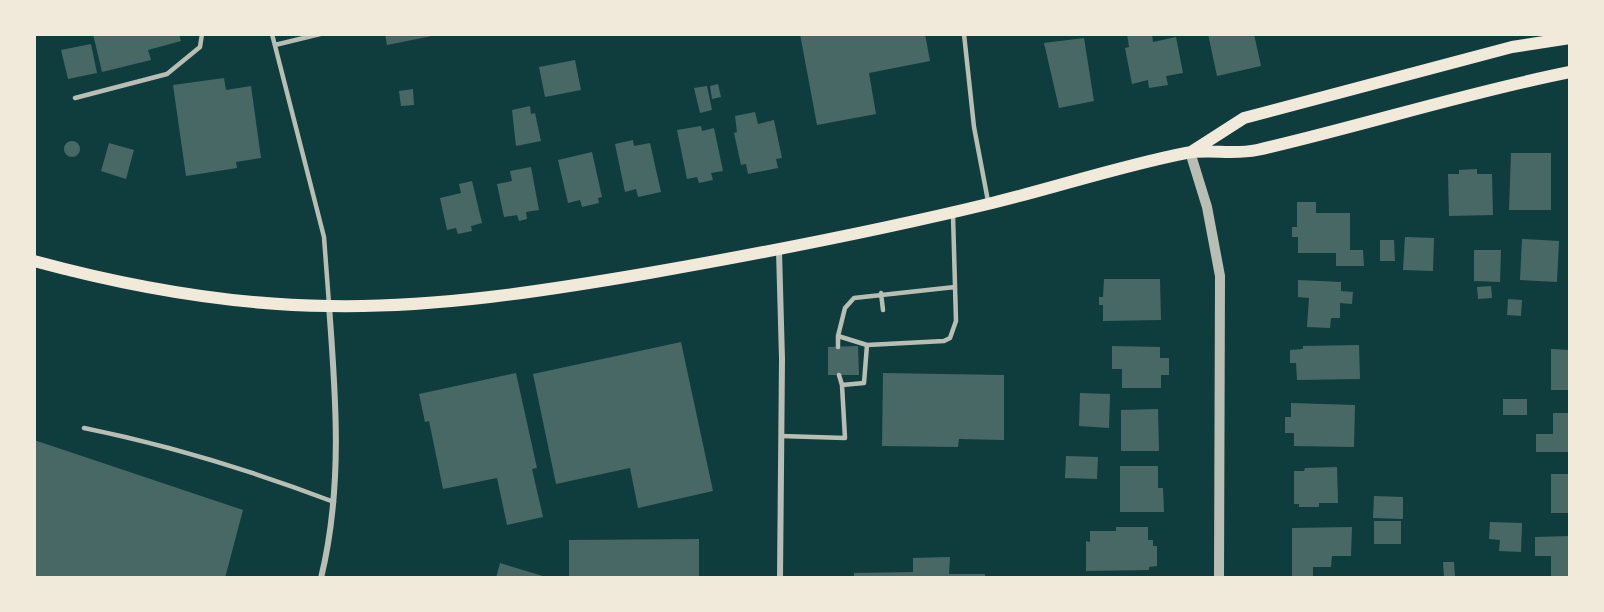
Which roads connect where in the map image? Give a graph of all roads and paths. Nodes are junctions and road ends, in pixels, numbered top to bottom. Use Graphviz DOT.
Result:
graph roads {
  1 [pos="202,34"];
  2 [pos="272,34"];
  3 [pos="320,34"];
  4 [pos="964,34"];
  5 [pos="1569,38"];
  6 [pos="275,45"];
  7 [pos="1569,72"];
  8 [pos="75,98"];
  9 [pos="1190,152"];
  10 [pos="989,204"];
  11 [pos="952,212"];
  12 [pos="779,251"];
  13 [pos="34,261"];
  14 [pos="955,287"];
  15 [pos="881,293"];
  16 [pos="329,306"];
  17 [pos="883,310"];
  18 [pos="838,336"];
  19 [pos="888,337"];
  20 [pos="889,344"];
  21 [pos="867,345"];
  22 [pos="838,347"];
  23 [pos="839,375"];
  24 [pos="842,385"];
  25 [pos="84,428"];
  26 [pos="781,436"];
  27 [pos="334,502"];
  28 [pos="321,578"];
  29 [pos="780,578"];
  30 [pos="1219,578"];
  1 -- 8 [label="lane"];
  2 -- 6 [label="lane"];
  3 -- 6 [label="lane"];
  4 -- 10 [label="lane"];
  5 -- 9 [label="main road"];
  6 -- 16 [label="lane"];
  7 -- 9 [label="main road"];
  9 -- 10 [label="main road"];
  9 -- 30 [label="street"];
  10 -- 11 [label="main road"];
  11 -- 12 [label="main road"];
  11 -- 14 [label="lane"];
  12 -- 16 [label="main road"];
  12 -- 26 [label="street"];
  13 -- 16 [label="main road"];
  14 -- 15 [label="lane"];
  14 -- 20 [label="lane"];
  15 -- 17 [label="lane"];
  15 -- 18 [label="lane"];
  16 -- 27 [label="street"];
  18 -- 21 [label="lane"];
  18 -- 22 [label="lane"];
  19 -- 20 [label="lane"];
  20 -- 21 [label="lane"];
  21 -- 24 [label="lane"];
  23 -- 24 [label="lane"];
  24 -- 26 [label="lane"];
  25 -- 27 [label="lane"];
  26 -- 29 [label="street"];
  27 -- 28 [label="street"];
}
